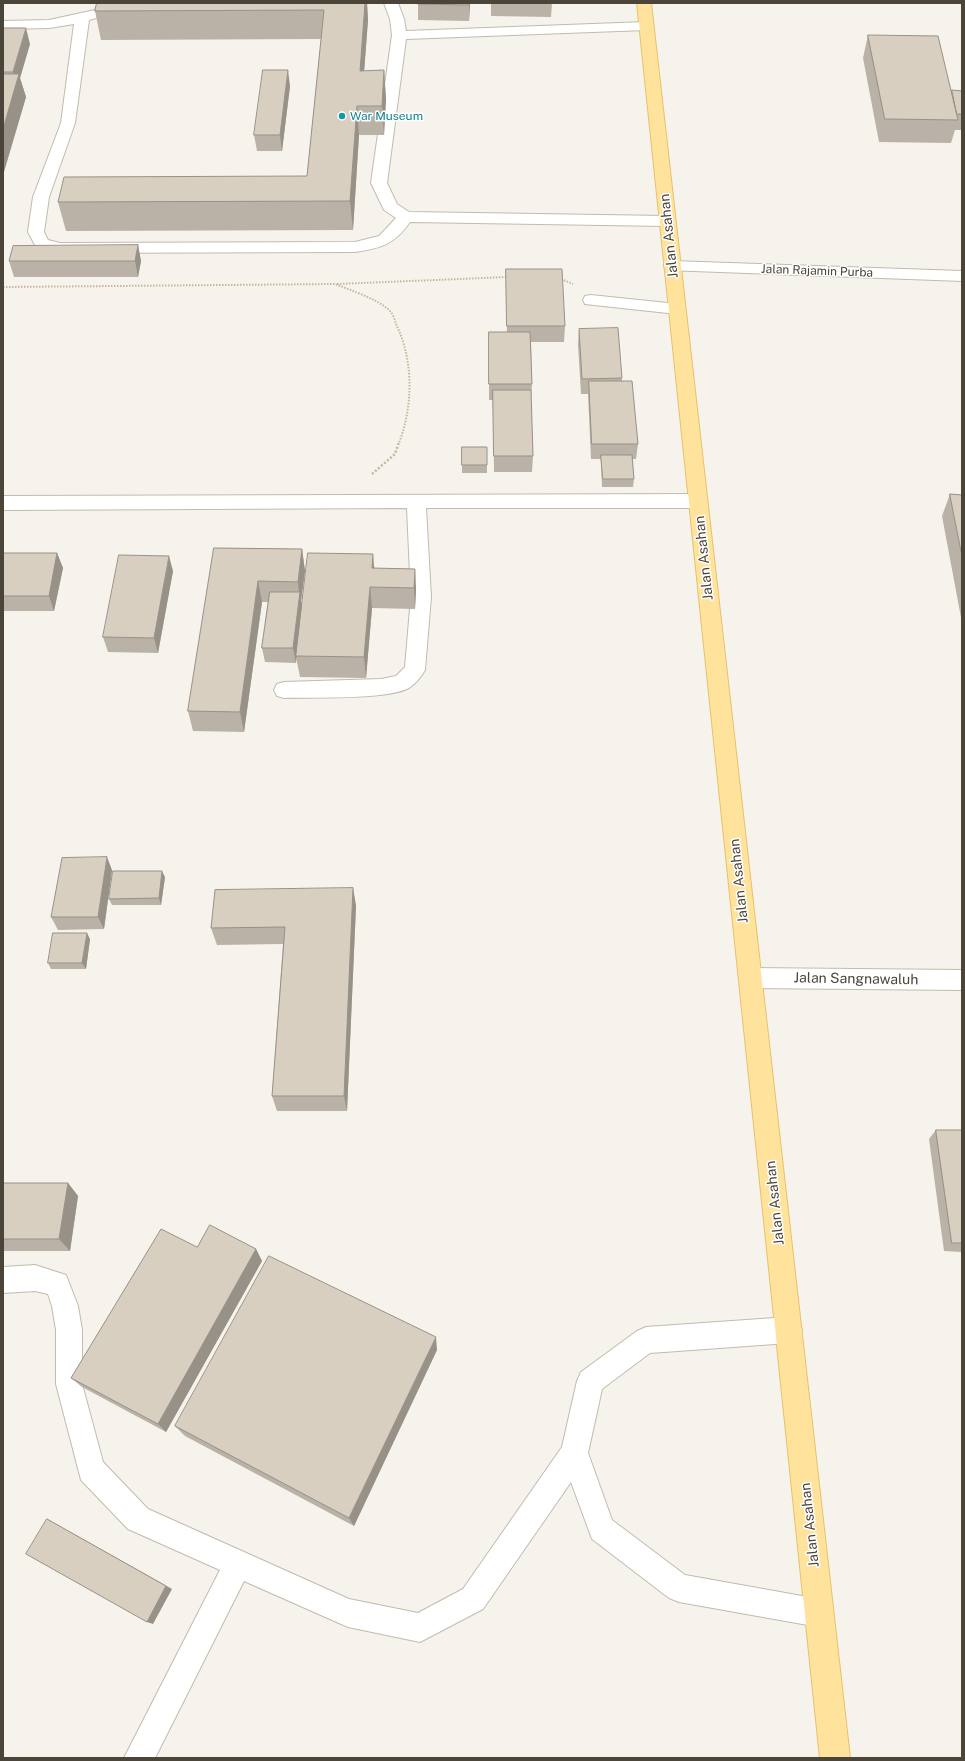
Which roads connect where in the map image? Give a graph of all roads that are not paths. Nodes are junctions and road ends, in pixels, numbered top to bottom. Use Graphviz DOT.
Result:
graph roads {
  1 [pos="391,3"];
  2 [pos="644,3"];
  3 [pos="108,9"];
  4 [pos="82,18"];
  5 [pos="3,25"];
  6 [pos="646,26"];
  7 [pos="399,35"];
  8 [pos="405,217"];
  9 [pos="667,221"];
  10 [pos="672,266"];
  11 [pos="962,276"];
  12 [pos="591,300"];
  13 [pos="677,309"];
  14 [pos="698,501"];
  15 [pos="416,502"];
  16 [pos="3,503"];
  17 [pos="284,690"];
  18 [pos="750,978"];
  19 [pos="962,980"];
  20 [pos="3,1280"];
  21 [pos="789,1330"];
  22 [pos="574,1454"];
  23 [pos="238,1564"];
  24 [pos="819,1613"];
  25 [pos="139,1758"];
  26 [pos="835,1758"];
  1 -- 7 [label="street"];
  2 -- 6 [label="main road, Jalan Asahan"];
  3 -- 4 [label="street"];
  4 -- 5 [label="street"];
  4 -- 8 [label="street"];
  6 -- 7 [label="street"];
  6 -- 9 [label="main road, Jalan Asahan"];
  7 -- 8 [label="street"];
  8 -- 9 [label="street"];
  9 -- 10 [label="main road, Jalan Asahan"];
  10 -- 11 [label="street, Jalan Rajamin Purba"];
  10 -- 13 [label="main road, Jalan Asahan"];
  12 -- 13 [label="street"];
  13 -- 14 [label="main road, Jalan Asahan"];
  14 -- 15 [label="street"];
  14 -- 18 [label="main road, Jalan Asahan"];
  15 -- 16 [label="street"];
  15 -- 17 [label="street"];
  18 -- 19 [label="street, Jalan Sangnawaluh"];
  18 -- 21 [label="main road, Jalan Asahan"];
  20 -- 23 [label="street"];
  21 -- 22 [label="street"];
  21 -- 24 [label="main road, Jalan Asahan"];
  22 -- 23 [label="street"];
  22 -- 24 [label="street"];
  23 -- 25 [label="street"];
  24 -- 26 [label="main road, Jalan Asahan"];
}
